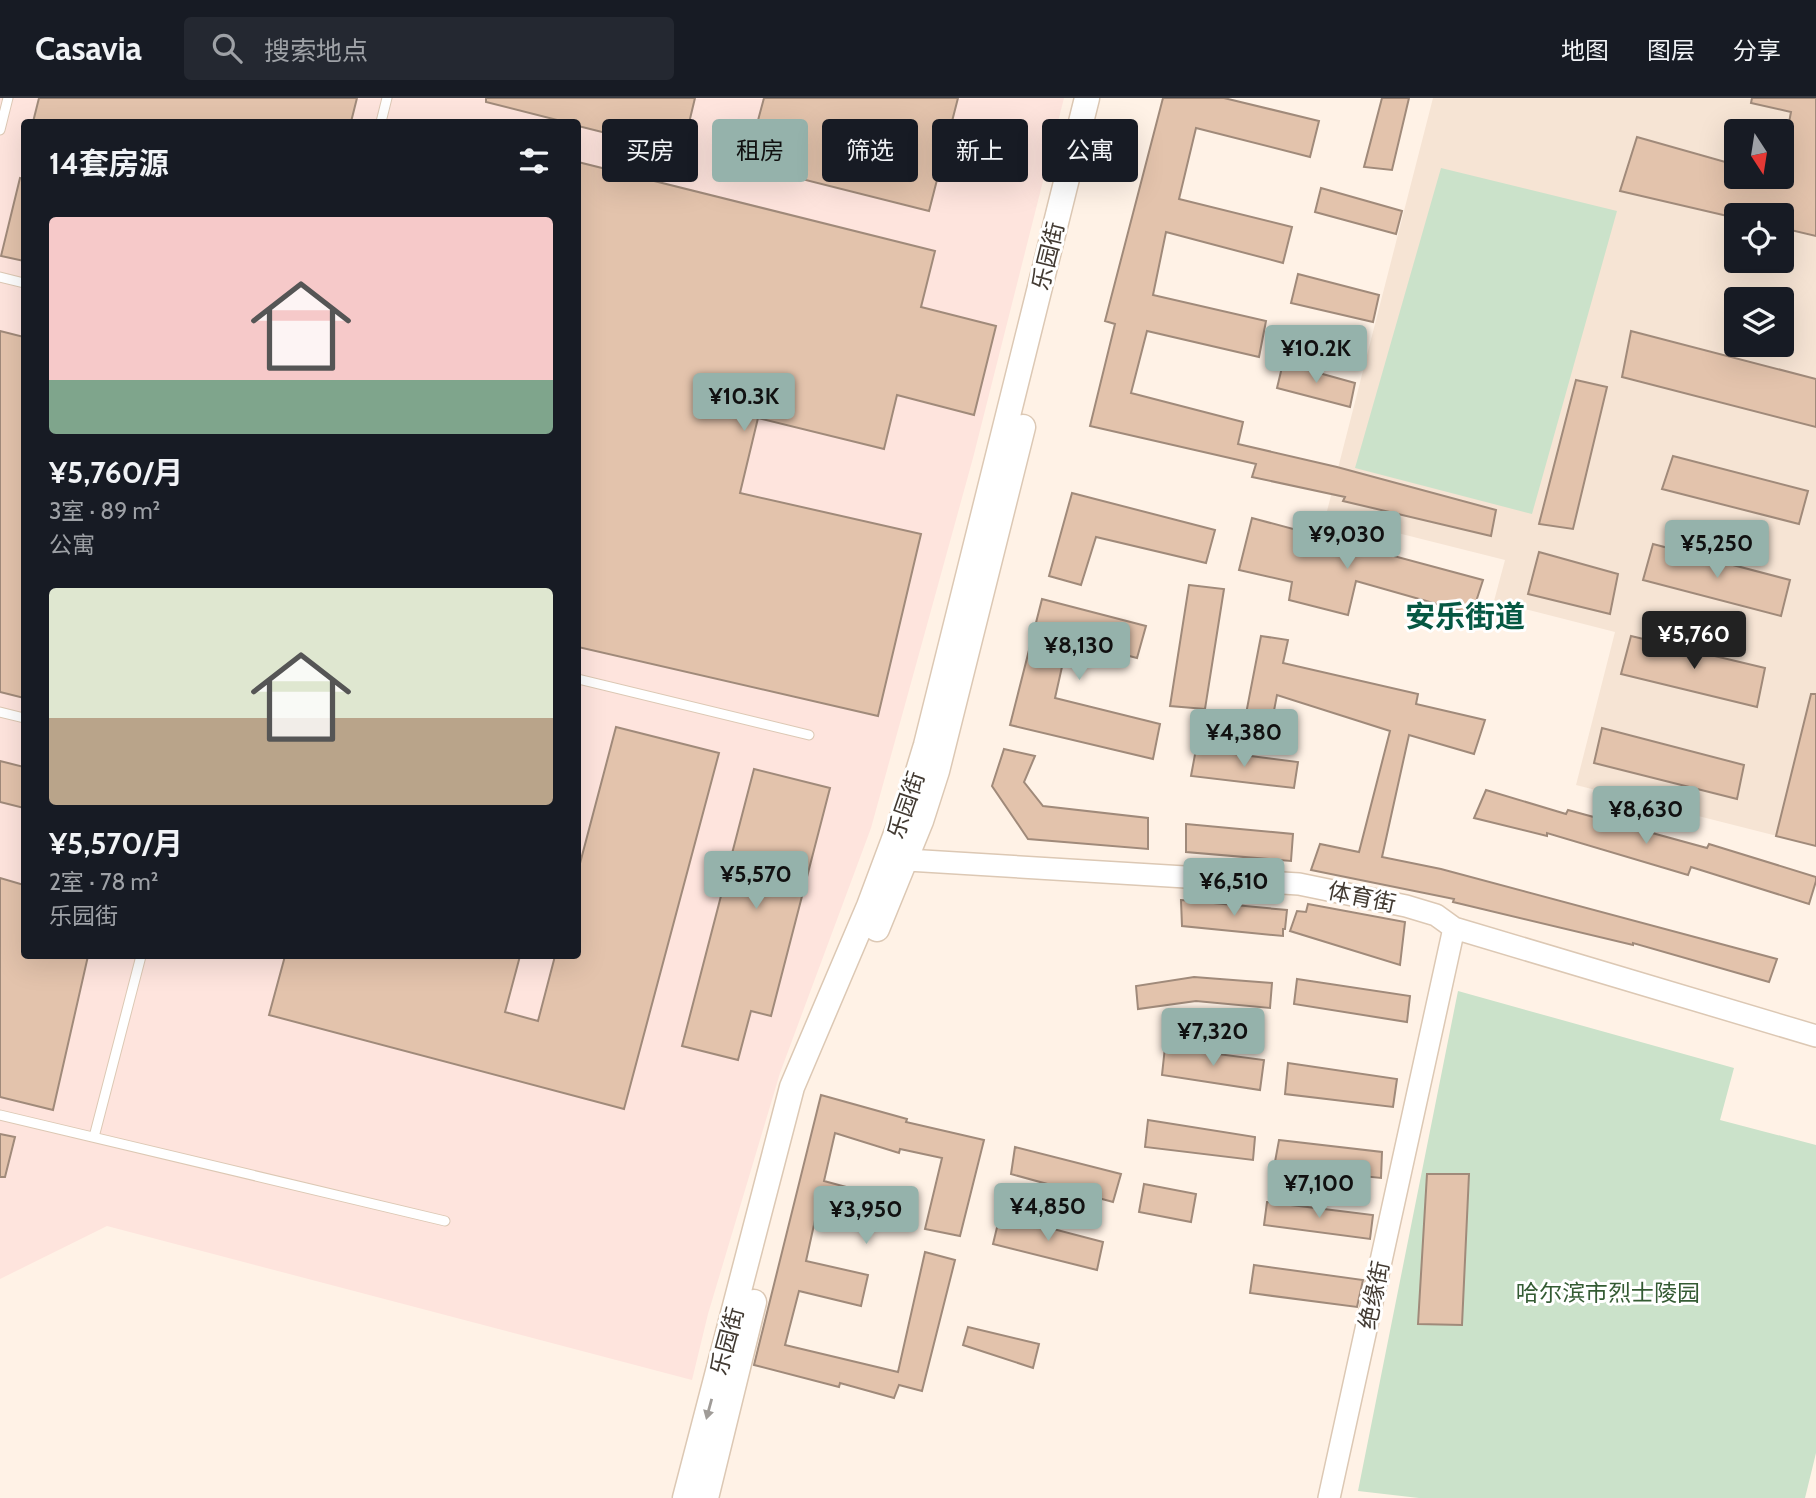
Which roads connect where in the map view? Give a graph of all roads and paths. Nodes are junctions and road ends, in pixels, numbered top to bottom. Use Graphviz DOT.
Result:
graph roads {
  1 [pos="8,98"];
  2 [pos="387,98"];
  3 [pos="1087,98"];
  4 [pos="1102,98"];
  5 [pos="382,119"];
  6 [pos="0,130"];
  7 [pos="0,277"];
  8 [pos="21,282"];
  9 [pos="581,680"];
  10 [pos="0,712"];
  11 [pos="21,717"];
  12 [pos="809,735"];
  13 [pos="896,860"];
  14 [pos="1454,928"];
  15 [pos="140,959"];
  16 [pos="1816,1037"];
  17 [pos="0,1115"];
  18 [pos="94,1137"];
  19 [pos="445,1221"];
  20 [pos="685,1498"];
  21 [pos="706,1498"];
  22 [pos="1329,1498"];
  1 -- 6 [label="lane"];
  2 -- 5 [label="lane"];
  3 -- 13 [label="main road, 乐园街"];
  4 -- 13 [label="main road, 乐园街"];
  7 -- 8 [label="lane"];
  9 -- 12 [label="lane"];
  10 -- 11 [label="lane"];
  13 -- 14 [label="street, 体育街"];
  13 -- 20 [label="main road, 乐园街, one-way"];
  13 -- 21 [label="main road, 乐园街"];
  14 -- 16 [label="street, 体育街"];
  14 -- 22 [label="street, 绝缘街"];
  15 -- 18 [label="lane"];
  17 -- 18 [label="lane"];
  18 -- 19 [label="lane"];
}
